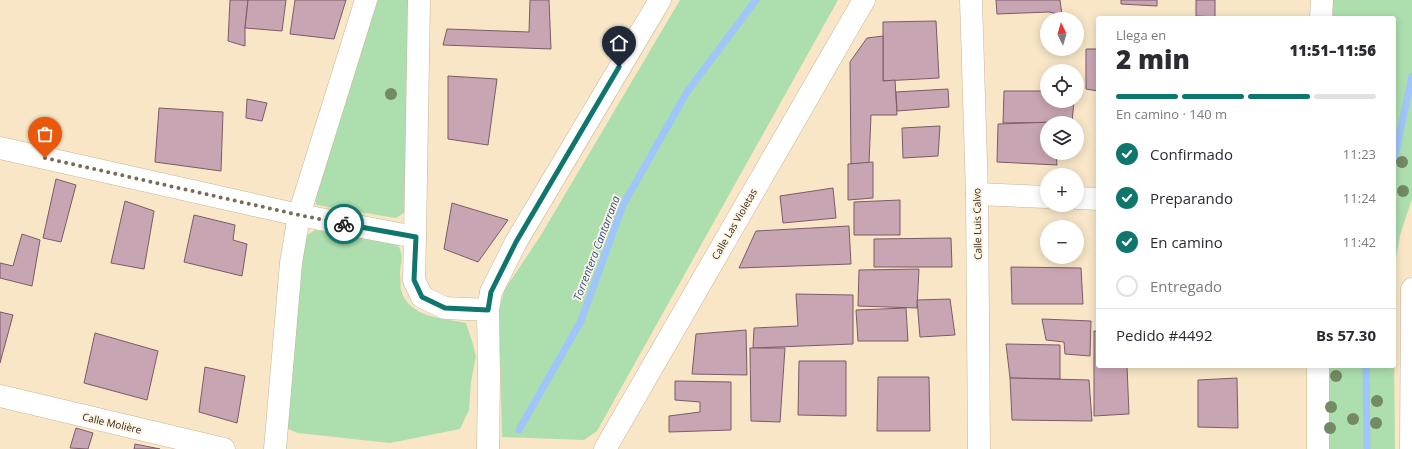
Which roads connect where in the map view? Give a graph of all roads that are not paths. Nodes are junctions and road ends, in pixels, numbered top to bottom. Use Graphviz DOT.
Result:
graph roads {
  1 [pos="366,0"];
  2 [pos="419,0"];
  3 [pos="660,0"];
  4 [pos="864,0"];
  5 [pos="971,0"];
  6 [pos="1322,0"];
  7 [pos="1321,16"];
  8 [pos="0,148"];
  9 [pos="977,194"];
  10 [pos="1040,197"];
  11 [pos="1084,198"];
  12 [pos="1096,199"];
  13 [pos="299,215"];
  14 [pos="416,237"];
  15 [pos="1412,290"];
  16 [pos="488,310"];
  17 [pos="1318,368"];
  18 [pos="0,396"];
  19 [pos="224,449"];
  20 [pos="275,449"];
  21 [pos="488,449"];
  22 [pos="605,449"];
  23 [pos="979,449"];
  24 [pos="1318,449"];
  25 [pos="1411,449"];
  1 -- 13 [label="street"];
  2 -- 14 [label="street"];
  3 -- 16 [label="street"];
  4 -- 22 [label="street, Calle Las Violetas"];
  5 -- 9 [label="street, Calle Luis Calvo"];
  6 -- 7 [label="street"];
  8 -- 13 [label="street"];
  9 -- 10 [label="street"];
  9 -- 23 [label="street, Calle Luis Calvo"];
  11 -- 12 [label="street"];
  13 -- 14 [label="street"];
  13 -- 20 [label="street"];
  14 -- 16 [label="street"];
  15 -- 25 [label="street"];
  16 -- 21 [label="street"];
  17 -- 24 [label="street"];
  18 -- 19 [label="street, Calle Molière"];
}
